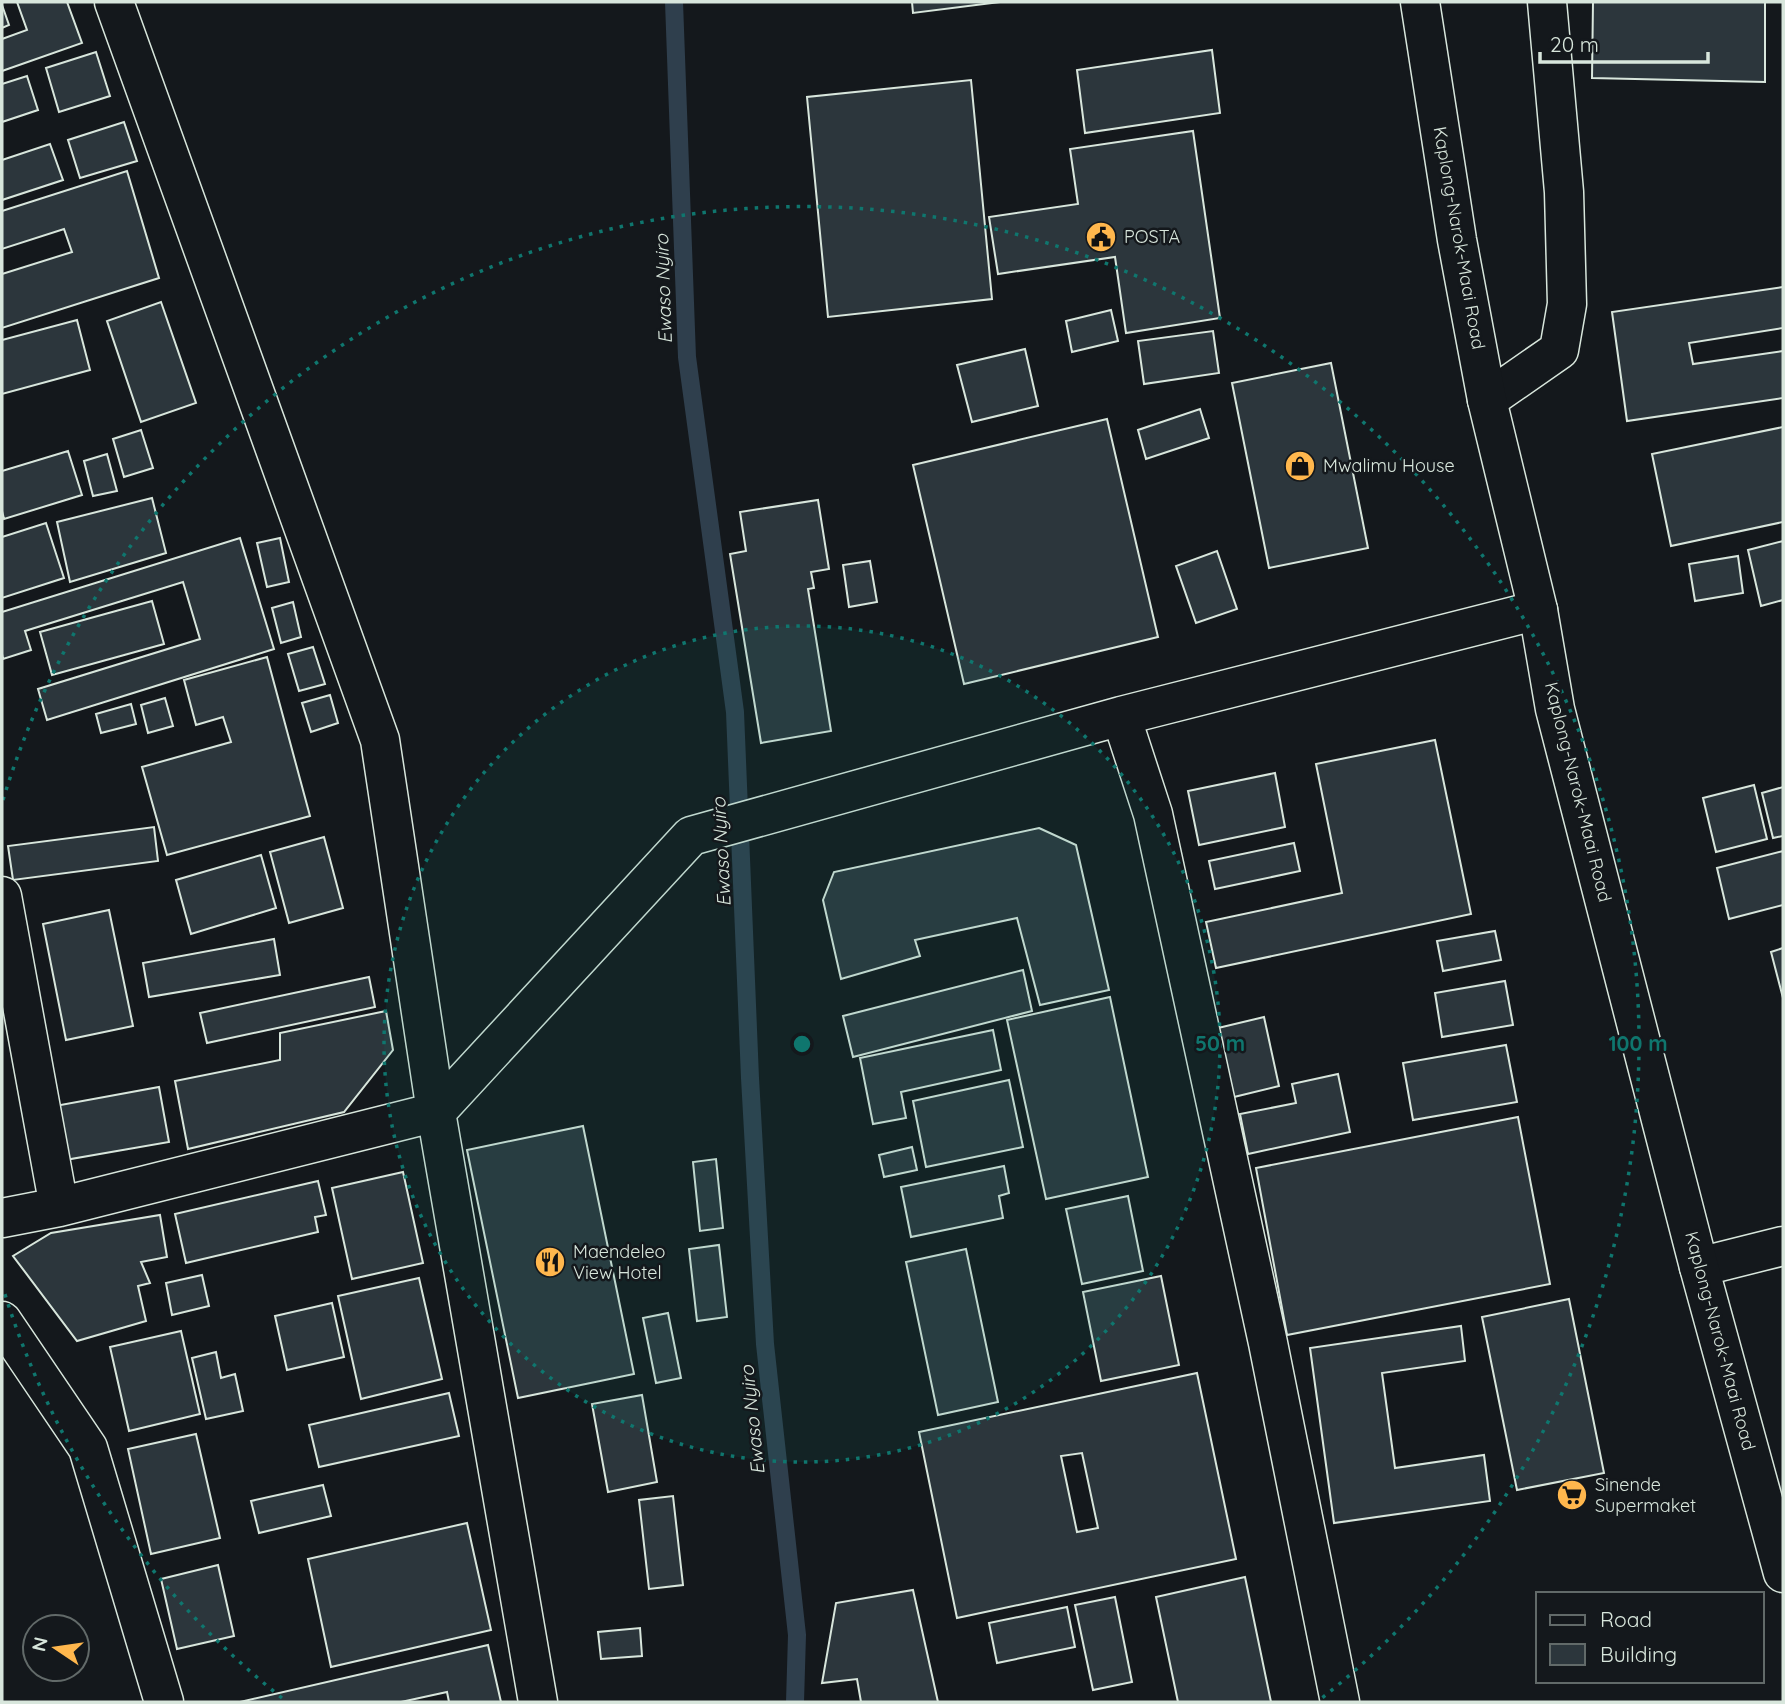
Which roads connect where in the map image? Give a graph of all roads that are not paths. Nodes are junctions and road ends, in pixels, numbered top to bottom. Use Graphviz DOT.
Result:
graph roads {
  1 [pos="114,2"];
  2 [pos="1420,2"];
  3 [pos="1547,2"];
  4 [pos="1487,400"];
  5 [pos="1538,610"];
  6 [pos="1121,716"];
  7 [pos="2,896"];
  8 [pos="436,1112"];
  9 [pos="59,1207"];
  10 [pos="2,1218"];
  11 [pos="1783,1247"];
  12 [pos="1699,1267"];
  13 [pos="2,1321"];
  14 [pos="1783,1573"];
  15 [pos="164,1702"];
  16 [pos="538,1702"];
  17 [pos="1340,1702"];
  1 -- 8 [label="main road"];
  2 -- 4 [label="main road, Kaplong-Narok-Maai Road"];
  3 -- 4 [label="main road"];
  4 -- 5 [label="main road, Kaplong-Narok-Maai Road"];
  5 -- 6 [label="main road"];
  5 -- 12 [label="main road, Kaplong-Narok-Maai Road"];
  6 -- 8 [label="main road"];
  6 -- 17 [label="main road"];
  7 -- 9 [label="main road"];
  8 -- 9 [label="main road"];
  8 -- 16 [label="main road"];
  9 -- 10 [label="main road"];
  11 -- 12 [label="main road"];
  12 -- 14 [label="main road, Kaplong-Narok-Maai Road"];
  13 -- 15 [label="main road"];
}
